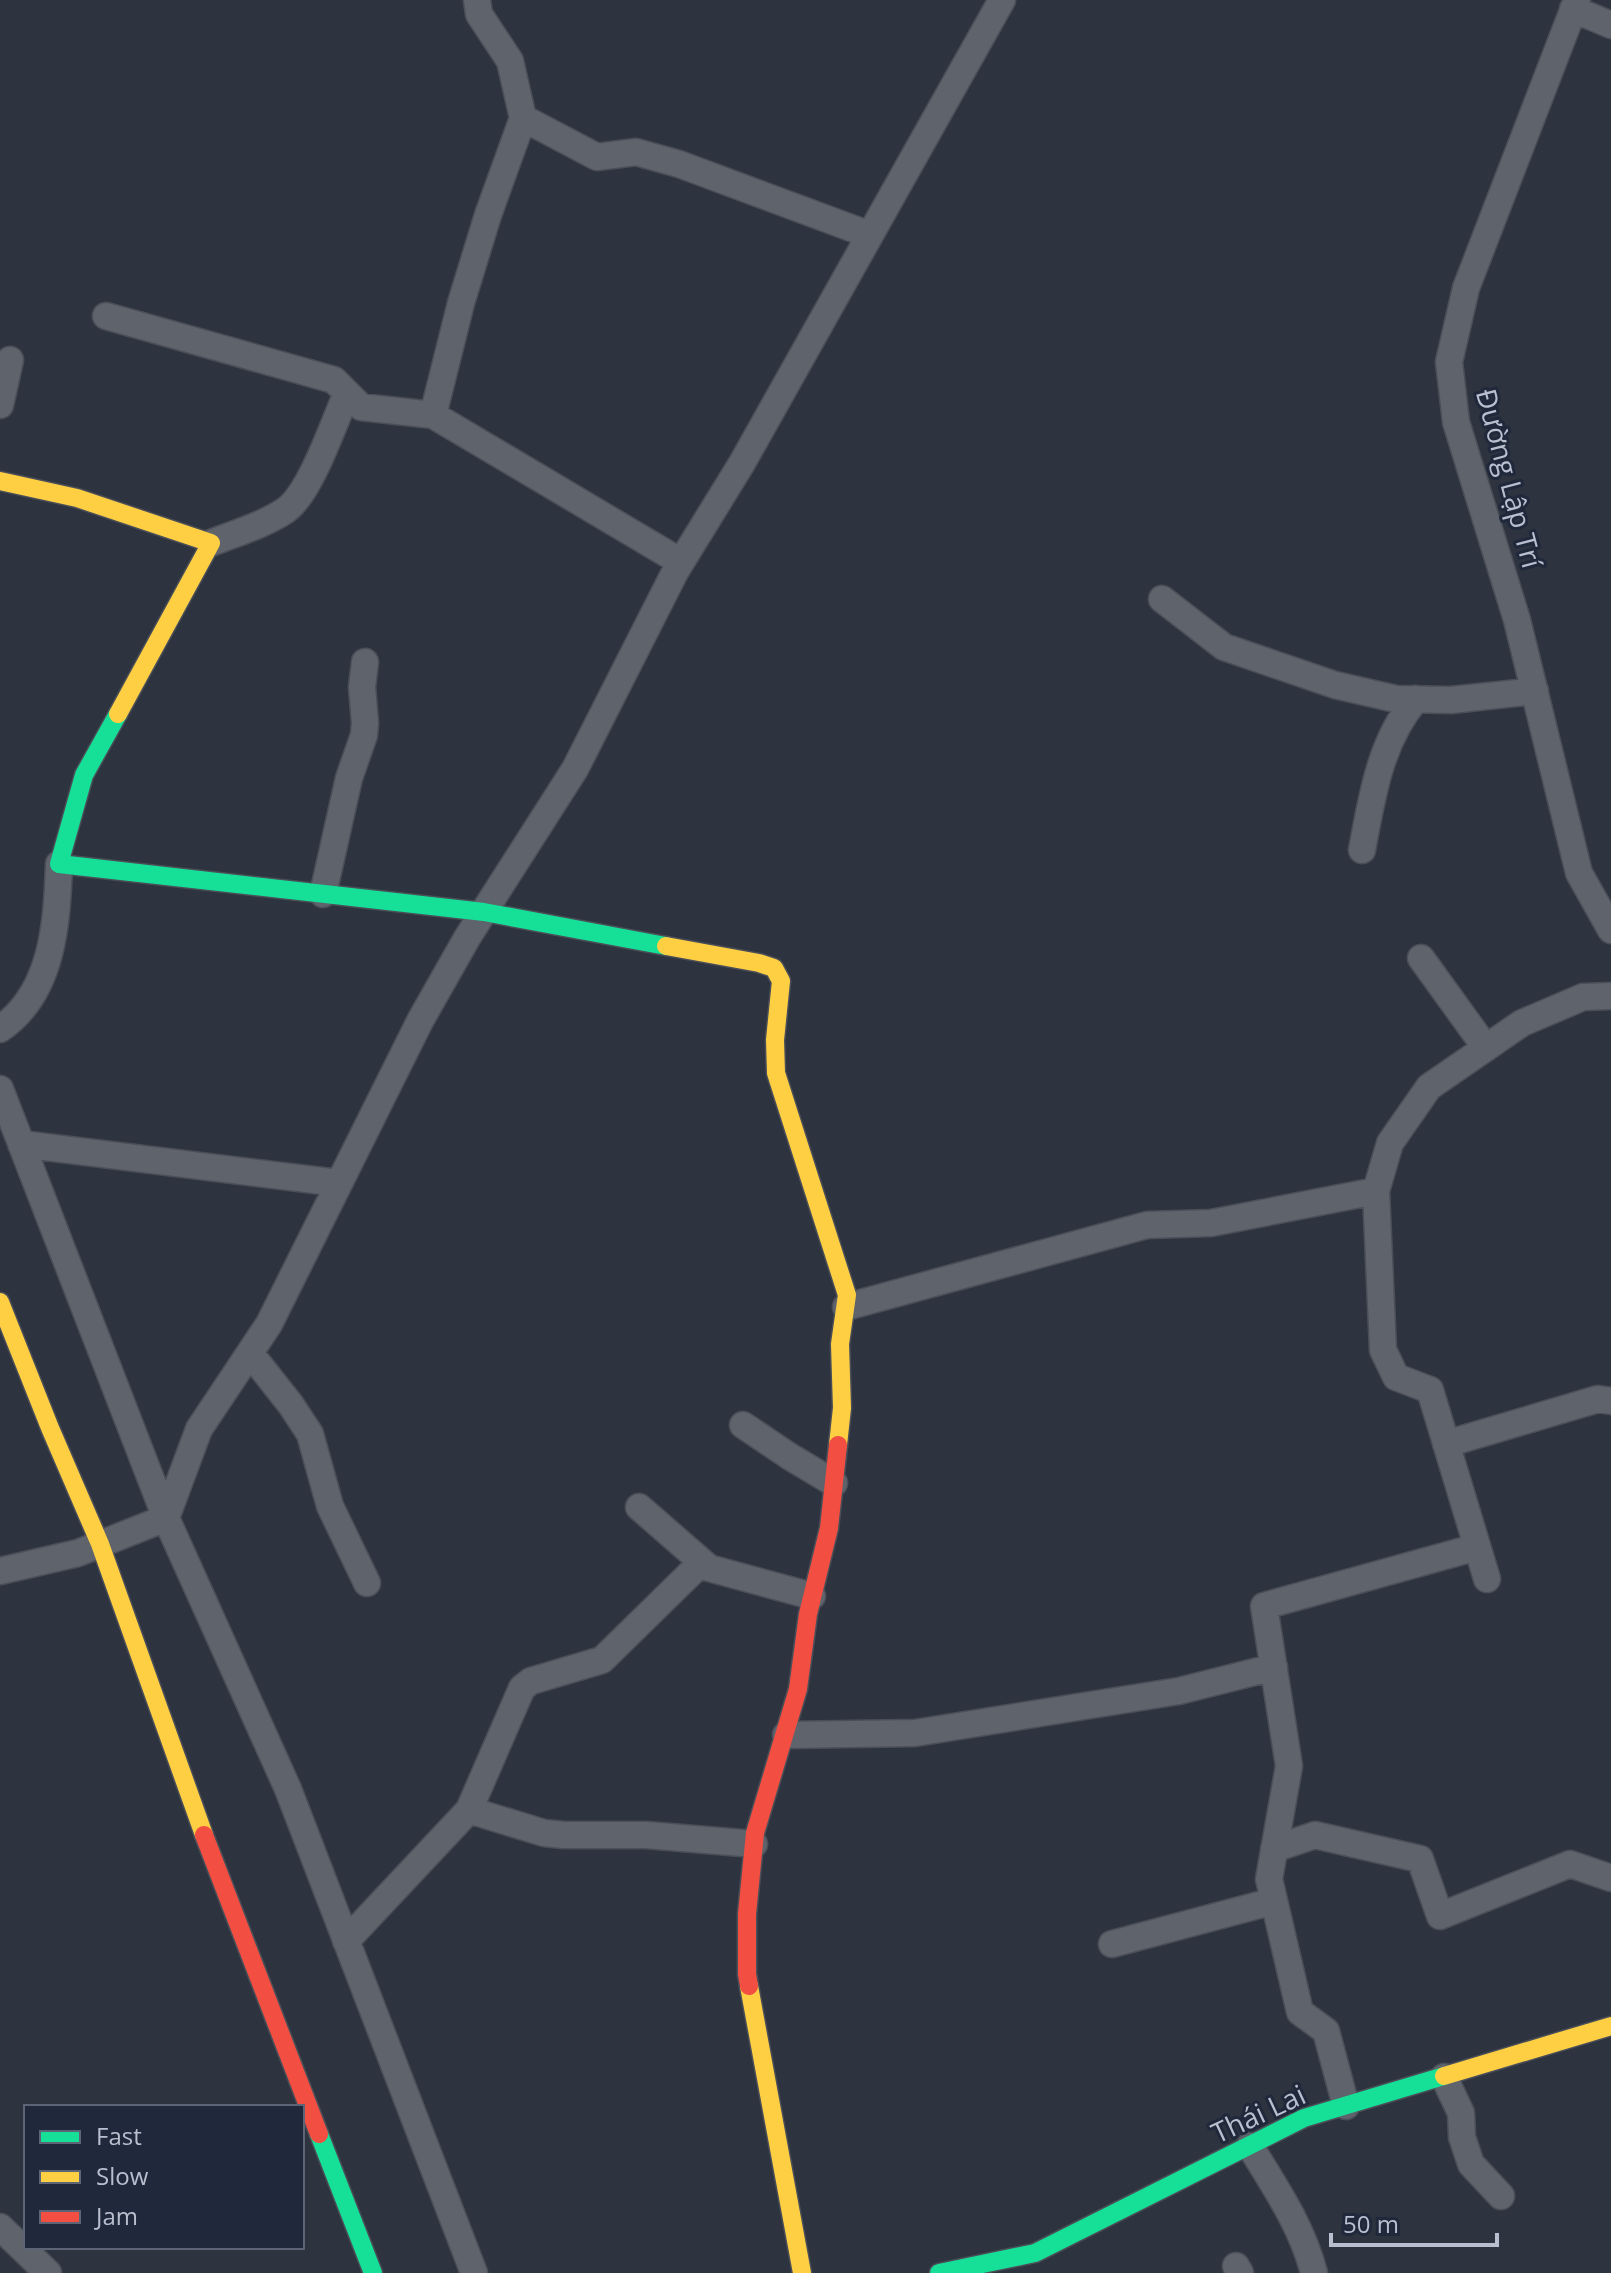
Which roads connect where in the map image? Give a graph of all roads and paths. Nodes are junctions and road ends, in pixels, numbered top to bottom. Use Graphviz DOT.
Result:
graph roads {
  1 [pos="477,0"];
  2 [pos="1002,0"];
  3 [pos="1575,5"];
  4 [pos="1611,25"];
  5 [pos="523,118"];
  6 [pos="870,235"];
  7 [pos="106,316"];
  8 [pos="10,360"];
  9 [pos="347,393"];
  10 [pos="0,405"];
  11 [pos="433,415"];
  12 [pos="0,481"];
  13 [pos="211,543"];
  14 [pos="681,562"];
  15 [pos="1162,599"];
  16 [pos="365,662"];
  17 [pos="1535,691"];
  18 [pos="1416,699"];
  19 [pos="1362,850"];
  20 [pos="59,864"];
  21 [pos="323,894"];
  22 [pos="484,912"];
  23 [pos="1611,930"];
  24 [pos="1421,958"];
  25 [pos="1611,996"];
  26 [pos="0,1029"];
  27 [pos="1486,1048"];
  28 [pos="0,1089"];
  29 [pos="21,1144"];
  30 [pos="339,1183"];
  31 [pos="1376,1191"];
  32 [pos="0,1302"];
  33 [pos="846,1307"];
  34 [pos="250,1353"];
  35 [pos="1611,1401"];
  36 [pos="743,1425"];
  37 [pos="1446,1444"];
  38 [pos="834,1483"];
  39 [pos="639,1507"];
  40 [pos="166,1518"];
  41 [pos="100,1544"];
  42 [pos="1477,1547"];
  43 [pos="701,1563"];
  44 [pos="0,1571"];
  45 [pos="1487,1579"];
  46 [pos="367,1583"];
  47 [pos="812,1596"];
  48 [pos="1274,1667"];
  49 [pos="786,1735"];
  50 [pos="469,1810"];
  51 [pos="754,1844"];
  52 [pos="1274,1849"];
  53 [pos="1611,1878"];
  54 [pos="1274,1901"];
  55 [pos="346,1941"];
  56 [pos="1112,1944"];
  57 [pos="1611,2026"];
  58 [pos="1444,2077"];
  59 [pos="1346,2106"];
  60 [pos="1250,2146"];
  61 [pos="1501,2196"];
  62 [pos="0,2227"];
  63 [pos="48,2273"];
  64 [pos="373,2273"];
  65 [pos="474,2273"];
  66 [pos="802,2273"];
  67 [pos="939,2273"];
  68 [pos="1314,2273"];
  1 -- 5 [label="street"];
  2 -- 6 [label="street"];
  3 -- 4 [label="street"];
  3 -- 17 [label="street, Đường Lập Trí"];
  5 -- 6 [label="street"];
  5 -- 11 [label="street"];
  6 -- 14 [label="street"];
  7 -- 9 [label="street"];
  8 -- 10 [label="street"];
  9 -- 11 [label="street"];
  9 -- 13 [label="street"];
  11 -- 14 [label="street"];
  12 -- 13 [label="street"];
  13 -- 20 [label="street"];
  14 -- 22 [label="street"];
  15 -- 18 [label="street"];
  16 -- 21 [label="street"];
  17 -- 18 [label="street"];
  17 -- 23 [label="street, Đường Lập Trí"];
  18 -- 19 [label="street"];
  20 -- 21 [label="street"];
  20 -- 26 [label="street"];
  21 -- 22 [label="street"];
  22 -- 30 [label="street"];
  22 -- 33 [label="street"];
  24 -- 27 [label="street"];
  25 -- 27 [label="street"];
  27 -- 31 [label="street"];
  28 -- 29 [label="street"];
  29 -- 30 [label="street"];
  29 -- 40 [label="street"];
  30 -- 34 [label="street"];
  31 -- 33 [label="street"];
  31 -- 37 [label="street"];
  32 -- 41 [label="street"];
  33 -- 38 [label="street"];
  34 -- 40 [label="street"];
  34 -- 46 [label="street"];
  35 -- 37 [label="street"];
  36 -- 38 [label="street"];
  37 -- 42 [label="street"];
  38 -- 47 [label="street"];
  39 -- 43 [label="street"];
  40 -- 41 [label="street"];
  40 -- 55 [label="street"];
  41 -- 44 [label="street"];
  41 -- 64 [label="street"];
  42 -- 45 [label="street"];
  42 -- 48 [label="street"];
  43 -- 47 [label="street"];
  43 -- 50 [label="street"];
  47 -- 49 [label="street"];
  48 -- 49 [label="street"];
  48 -- 52 [label="street"];
  49 -- 51 [label="street"];
  50 -- 51 [label="street"];
  50 -- 55 [label="street"];
  51 -- 66 [label="street"];
  52 -- 53 [label="street"];
  52 -- 54 [label="street"];
  54 -- 56 [label="street"];
  54 -- 59 [label="street"];
  55 -- 65 [label="street"];
  57 -- 58 [label="street, Thái Lai"];
  58 -- 59 [label="street, Thái Lai"];
  58 -- 61 [label="street"];
  59 -- 60 [label="street, Thái Lai"];
  60 -- 67 [label="street, Thái Lai"];
  60 -- 68 [label="street"];
  62 -- 63 [label="street"];
}
